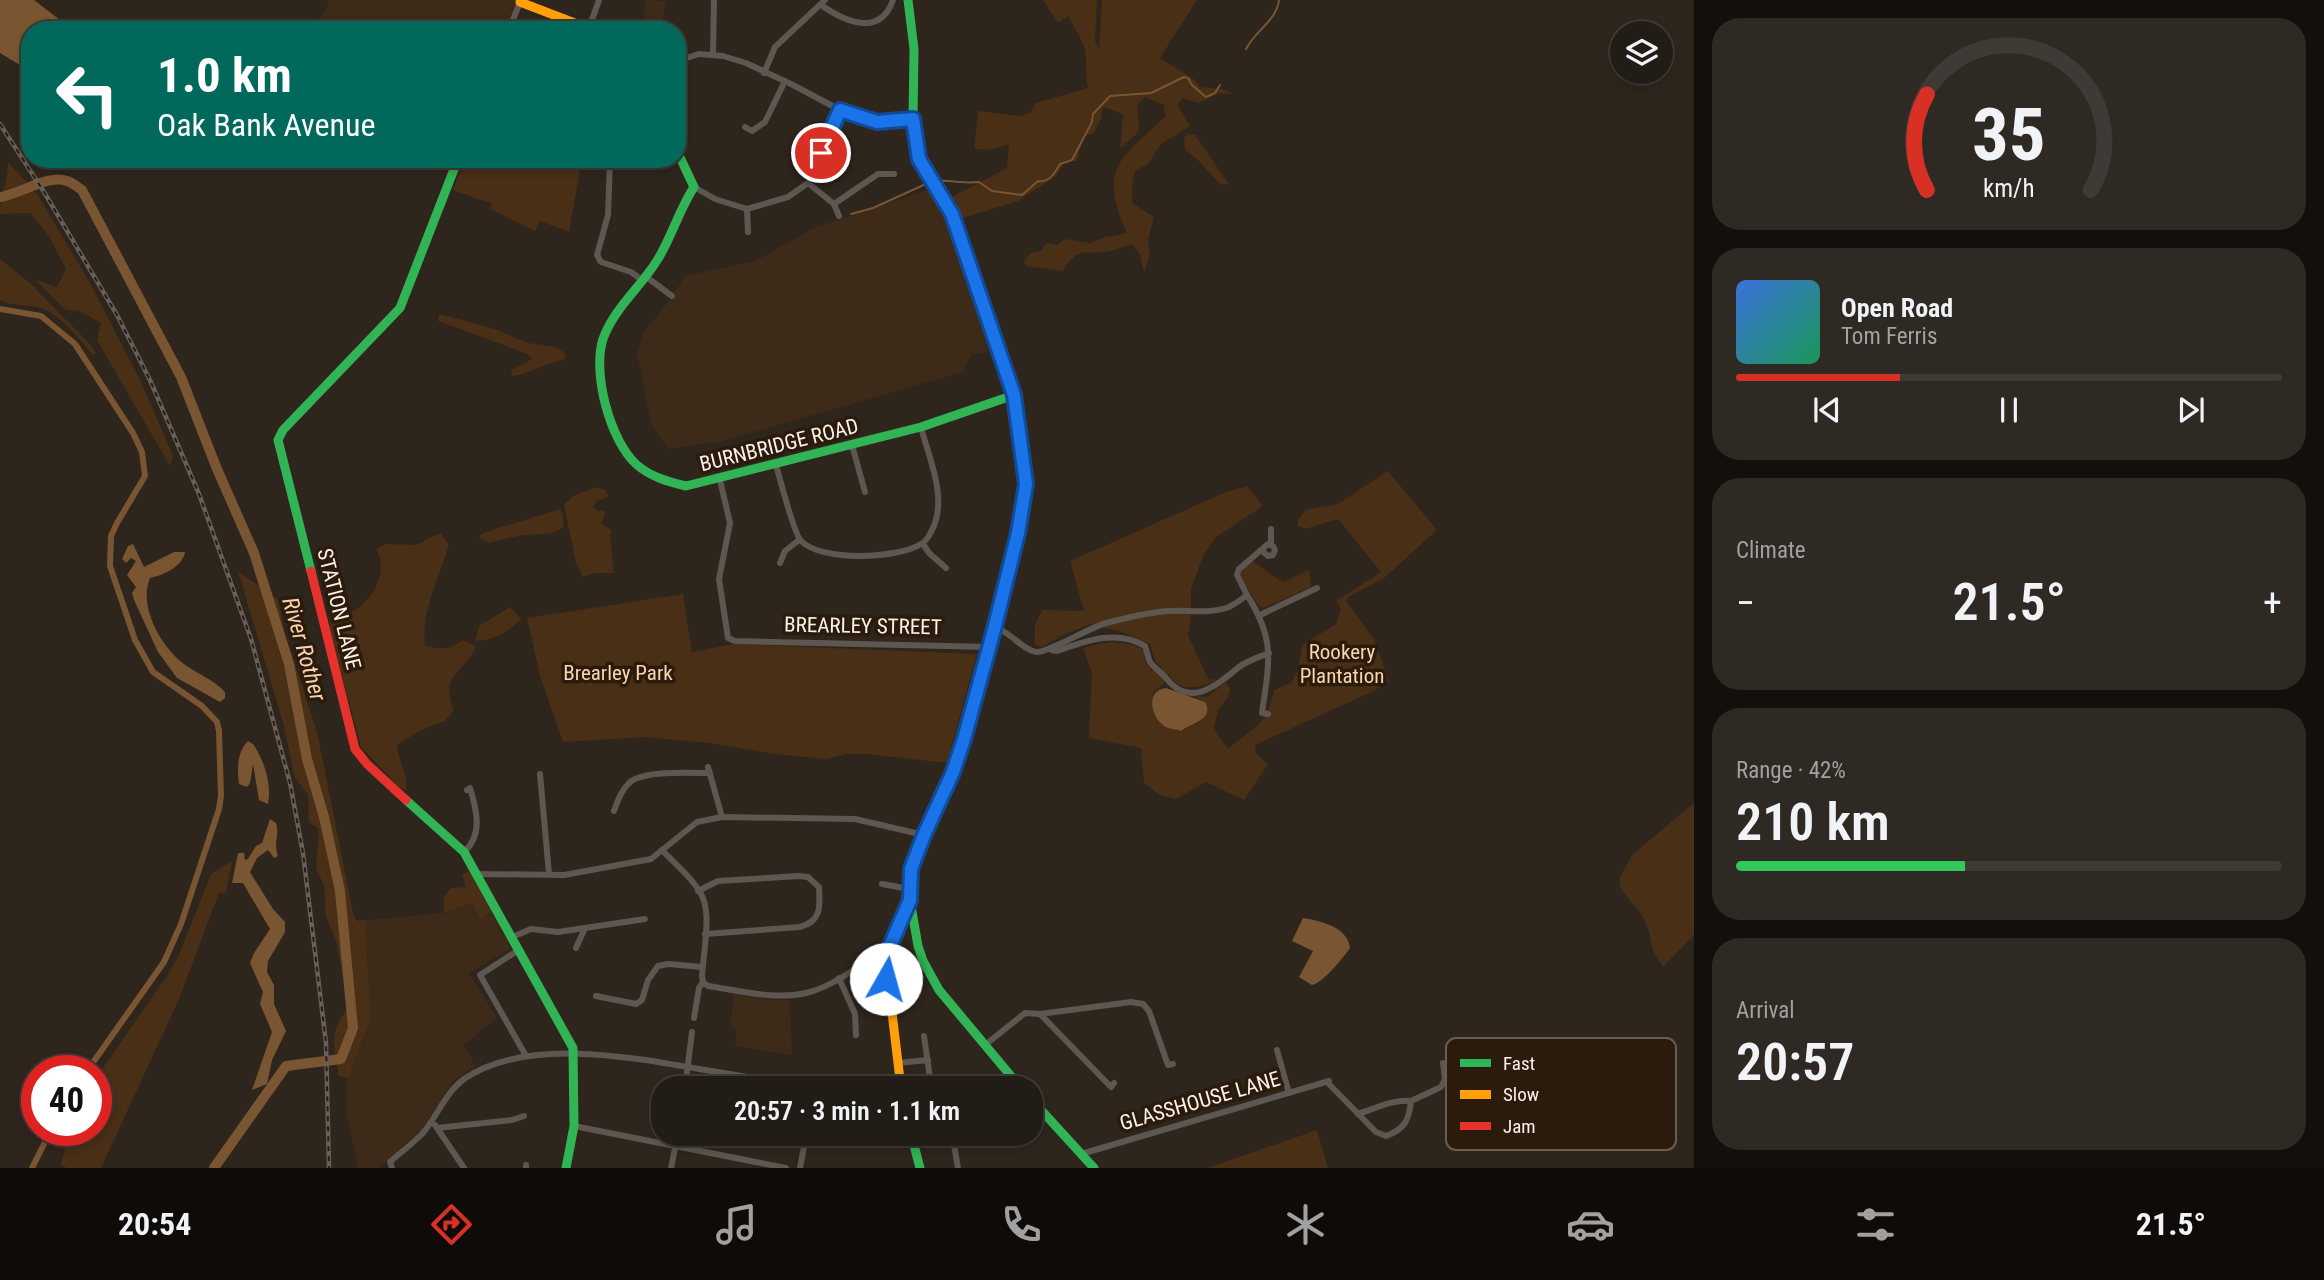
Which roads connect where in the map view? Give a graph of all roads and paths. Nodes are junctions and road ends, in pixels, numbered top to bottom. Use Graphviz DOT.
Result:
graph roads {
  1 [pos="599,0"];
  2 [pos="714,0"];
  3 [pos="893,0"];
  4 [pos="908,0"];
  5 [pos="520,1"];
  6 [pos="823,2"];
  7 [pos="512,21"];
  8 [pos="570,21"];
  9 [pos="591,21"];
  10 [pos="713,55"];
  11 [pos="686,58"];
  12 [pos="764,73"];
  13 [pos="785,81"];
  14 [pos="840,110"];
  15 [pos="913,119"];
  16 [pos="745,127"];
  17 [pos="454,168"];
  18 [pos="610,168"];
  19 [pos="685,168"];
  20 [pos="894,174"];
  21 [pos="808,183"];
  22 [pos="694,187"];
  23 [pos="834,204"];
  24 [pos="747,209"];
  25 [pos="839,216"];
  26 [pos="748,232"];
  27 [pos="643,278"];
  28 [pos="672,296"];
  29 [pos="1014,395"];
  30 [pos="921,427"];
  31 [pos="852,445"];
  32 [pos="776,465"];
  33 [pos="720,480"];
  34 [pos="865,492"];
  35 [pos="1271,529"];
  36 [pos="799,540"];
  37 [pos="923,544"];
  38 [pos="780,564"];
  39 [pos="946,568"];
  40 [pos="1317,588"];
  41 [pos="1247,595"];
  42 [pos="1260,615"];
  43 [pos="995,626"];
  44 [pos="989,647"];
  45 [pos="1049,650"];
  46 [pos="1269,653"];
  47 [pos="1269,714"];
  48 [pos="540,774"];
  49 [pos="467,790"];
  50 [pos="614,811"];
  51 [pos="722,817"];
  52 [pos="924,835"];
  53 [pos="662,850"];
  54 [pos="464,852"];
  55 [pos="475,874"];
  56 [pos="548,874"];
  57 [pos="882,884"];
  58 [pos="909,889"];
  59 [pos="698,891"];
  60 [pos="910,900"];
  61 [pos="645,919"];
  62 [pos="585,928"];
  63 [pos="705,934"];
  64 [pos="510,938"];
  65 [pos="890,946"];
  66 [pos="576,948"];
  67 [pos="517,951"];
  68 [pos="702,967"];
  69 [pos="839,978"];
  70 [pos="704,982"];
  71 [pos="596,996"];
  72 [pos="1040,1014"];
  73 [pos="694,1018"];
  74 [pos="692,1032"];
  75 [pos="856,1035"];
  76 [pos="924,1036"];
  77 [pos="985,1045"];
  78 [pos="1277,1051"];
  79 [pos="574,1054"];
  80 [pos="526,1056"];
  81 [pos="928,1060"];
  82 [pos="898,1063"];
  83 [pos="1443,1063"];
  84 [pos="1173,1064"];
  85 [pos="689,1067"];
  86 [pos="687,1076"];
  87 [pos="740,1076"];
  88 [pos="900,1076"];
  89 [pos="930,1076"];
  90 [pos="1011,1076"];
  91 [pos="1114,1083"];
  92 [pos="1289,1093"];
  93 [pos="1411,1101"];
  94 [pos="1043,1112"];
  95 [pos="1358,1114"];
  96 [pos="524,1116"];
  97 [pos="431,1121"];
  98 [pos="574,1126"];
  99 [pos="437,1128"];
  100 [pos="651,1141"];
  101 [pos="676,1146"];
  102 [pos="804,1146"];
  103 [pos="914,1146"];
  104 [pos="955,1146"];
  105 [pos="1081,1154"];
  106 [pos="391,1165"];
  107 [pos="464,1168"];
  108 [pos="566,1168"];
  109 [pos="671,1168"];
  110 [pos="786,1168"];
  111 [pos="800,1168"];
  112 [pos="920,1168"];
  113 [pos="958,1168"];
  114 [pos="1094,1168"];
  1 -- 9 [label="street"];
  2 -- 10 [label="street"];
  3 -- 6 [label="street"];
  4 -- 15 [label="street"];
  5 -- 7 [label="street"];
  5 -- 8 [label="street"];
  6 -- 12 [label="street"];
  10 -- 11 [label="street"];
  10 -- 12 [label="street"];
  12 -- 13 [label="street"];
  13 -- 14 [label="street"];
  13 -- 16 [label="street"];
  14 -- 15 [label="street"];
  14 -- 21 [label="street"];
  15 -- 29 [label="street"];
  17 -- 54 [label="street, STATION LANE"];
  18 -- 27 [label="street"];
  19 -- 22 [label="street"];
  20 -- 23 [label="street"];
  21 -- 23 [label="street"];
  21 -- 24 [label="street"];
  22 -- 24 [label="street"];
  22 -- 27 [label="street, BURNBRIDGE ROAD"];
  23 -- 25 [label="street"];
  24 -- 26 [label="street"];
  27 -- 28 [label="street"];
  27 -- 33 [label="street, BURNBRIDGE ROAD"];
  29 -- 30 [label="street, BURNBRIDGE ROAD"];
  29 -- 43 [label="street"];
  30 -- 31 [label="street, BURNBRIDGE ROAD"];
  30 -- 37 [label="street"];
  31 -- 32 [label="street, BURNBRIDGE ROAD"];
  31 -- 34 [label="street"];
  32 -- 33 [label="street, BURNBRIDGE ROAD"];
  32 -- 36 [label="street"];
  33 -- 44 [label="street, BREARLEY STREET"];
  35 -- 41 [label="street"];
  36 -- 37 [label="street"];
  36 -- 38 [label="street"];
  37 -- 39 [label="street"];
  40 -- 42 [label="street"];
  41 -- 42 [label="street"];
  41 -- 45 [label="street"];
  42 -- 46 [label="street"];
  43 -- 44 [label="street"];
  43 -- 45 [label="street"];
  44 -- 52 [label="street"];
  45 -- 46 [label="street"];
  46 -- 47 [label="street"];
  48 -- 56 [label="street"];
  49 -- 54 [label="street"];
  50 -- 51 [label="street"];
  51 -- 52 [label="street"];
  51 -- 53 [label="street"];
  52 -- 58 [label="street"];
  53 -- 56 [label="street"];
  53 -- 59 [label="street"];
  54 -- 55 [label="street, STATION LANE"];
  55 -- 56 [label="street"];
  55 -- 64 [label="street, STATION LANE"];
  57 -- 58 [label="street"];
  58 -- 60 [label="street"];
  59 -- 63 [label="street"];
  59 -- 63 [label="street"];
  60 -- 65 [label="street"];
  60 -- 77 [label="street"];
  61 -- 62 [label="street"];
  62 -- 64 [label="street"];
  62 -- 66 [label="street"];
  63 -- 68 [label="street"];
  64 -- 67 [label="street, STATION LANE"];
  65 -- 69 [label="street"];
  65 -- 82 [label="street"];
  67 -- 79 [label="street, STATION LANE"];
  67 -- 80 [label="street"];
  68 -- 70 [label="street"];
  68 -- 71 [label="street"];
  69 -- 70 [label="street"];
  69 -- 75 [label="street"];
  70 -- 73 [label="street"];
  72 -- 77 [label="street"];
  72 -- 84 [label="street"];
  72 -- 91 [label="street"];
  74 -- 85 [label="street"];
  76 -- 81 [label="street"];
  77 -- 90 [label="street"];
  78 -- 92 [label="street"];
  79 -- 80 [label="street"];
  79 -- 85 [label="street"];
  79 -- 98 [label="street"];
  80 -- 97 [label="street"];
  81 -- 82 [label="street"];
  81 -- 89 [label="street"];
  82 -- 88 [label="street"];
  83 -- 93 [label="street"];
  85 -- 86 [label="street"];
  85 -- 87 [label="street"];
  92 -- 95 [label="street, GLASSHOUSE LANE"];
  92 -- 105 [label="street, GLASSHOUSE LANE"];
  93 -- 95 [label="street"];
  93 -- 95 [label="street"];
  94 -- 105 [label="street"];
  96 -- 99 [label="street"];
  97 -- 99 [label="street"];
  97 -- 106 [label="street"];
  98 -- 100 [label="street"];
  98 -- 108 [label="street"];
  99 -- 107 [label="street"];
  101 -- 109 [label="street"];
  101 -- 110 [label="street"];
  102 -- 111 [label="street"];
  103 -- 112 [label="street"];
  104 -- 113 [label="street"];
  105 -- 114 [label="street"];
}
